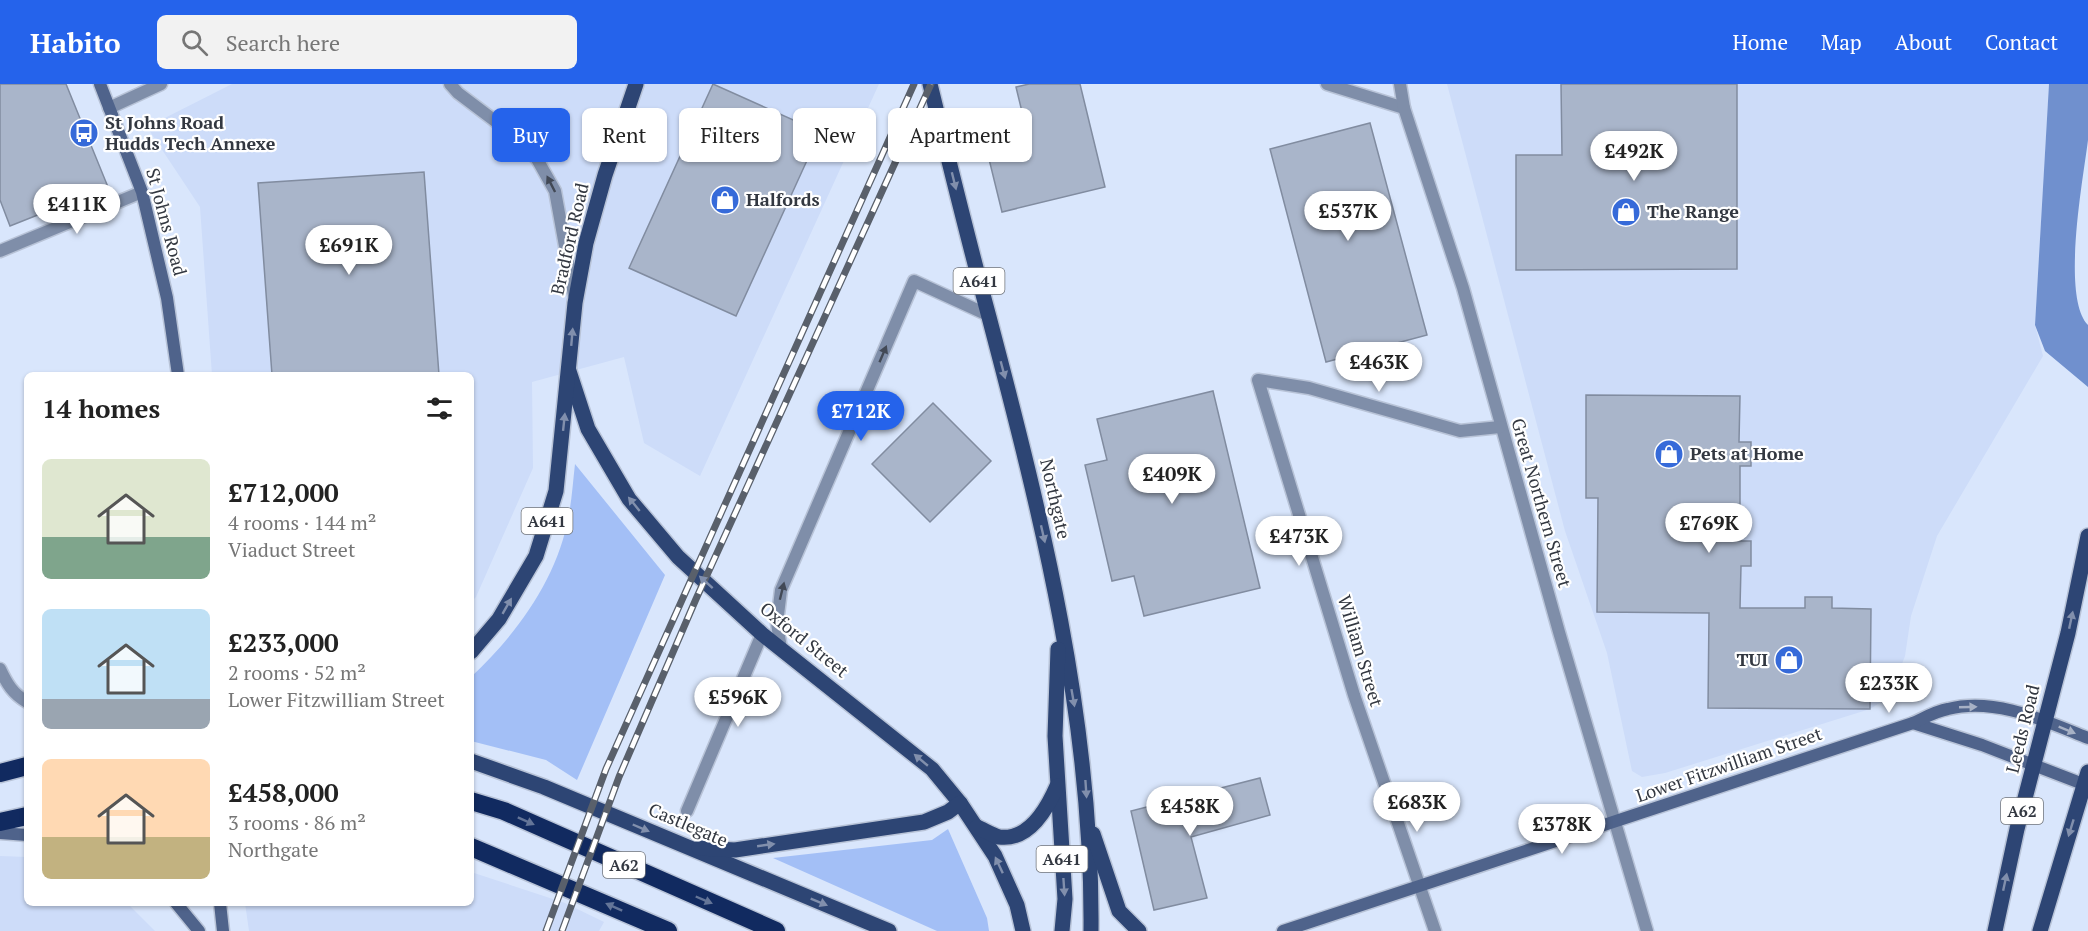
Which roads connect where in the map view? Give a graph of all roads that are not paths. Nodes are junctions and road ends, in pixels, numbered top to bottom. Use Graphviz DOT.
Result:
graph roads {
  1 [pos="100,84"];
  2 [pos="161,84"];
  3 [pos="450,84"];
  4 [pos="636,84"];
  5 [pos="930,84"];
  6 [pos="1328,84"];
  7 [pos="1400,84"];
  8 [pos="109,108"];
  9 [pos="1404,108"];
  10 [pos="142,192"];
  11 [pos="0,250"];
  12 [pos="575,303"];
  13 [pos="988,315"];
  14 [pos="569,371"];
  15 [pos="178,372"];
  16 [pos="1500,427"];
  17 [pos="2088,536"];
  18 [pos="1059,620"];
  19 [pos="762,634"];
  20 [pos="474,648"];
  21 [pos="781,649"];
  22 [pos="0,669"];
  23 [pos="24,699"];
  24 [pos="2045,721"];
  25 [pos="1913,723"];
  26 [pos="2088,738"];
  27 [pos="474,762"];
  28 [pos="2034,765"];
  29 [pos="24,767"];
  30 [pos="0,773"];
  31 [pos="2087,781"];
  32 [pos="1058,786"];
  33 [pos="474,802"];
  34 [pos="960,802"];
  35 [pos="687,811"];
  36 [pos="24,817"];
  37 [pos="1088,820"];
  38 [pos="0,822"];
  39 [pos="1615,822"];
  40 [pos="977,827"];
  41 [pos="0,832"];
  42 [pos="24,835"];
  43 [pos="474,848"];
  44 [pos="687,848"];
  45 [pos="1420,886"];
  46 [pos="178,906"];
  47 [pos="220,906"];
  48 [pos="199,931"];
  49 [pos="223,931"];
  50 [pos="668,931"];
  51 [pos="776,931"];
  52 [pos="889,931"];
  53 [pos="1023,931"];
  54 [pos="1062,931"];
  55 [pos="1091,931"];
  56 [pos="1139,931"];
  57 [pos="1283,931"];
  58 [pos="1435,931"];
  59 [pos="1647,931"];
  60 [pos="1995,931"];
  61 [pos="2040,931"];
  1 -- 8 [label="street, St Johns Road"];
  2 -- 8 [label="street"];
  12 -- 3 [label="street, one-way"];
  4 -- 12 [label="main road, Bradford Road / A641"];
  5 -- 13 [label="main road, Northgate / A641, one-way"];
  6 -- 9 [label="street"];
  7 -- 9 [label="street, Great Northern Street"];
  8 -- 10 [label="street, St Johns Road"];
  9 -- 16 [label="street, Great Northern Street"];
  10 -- 11 [label="street"];
  10 -- 15 [label="street, St Johns Road"];
  14 -- 12 [label="main road, Bradford Road / A641, one-way"];
  13 -- 18 [label="main road, Northgate / A641, one-way"];
  21 -- 13 [label="street, one-way"];
  19 -- 14 [label="main road, Oxford Street, one-way"];
  20 -- 14 [label="main road, A641, one-way"];
  16 -- 39 [label="street, Great Northern Street"];
  16 -- 45 [label="street, William Street"];
  24 -- 17 [label="main road, Leeds Road, one-way"];
  18 -- 32 [label="main road, A641"];
  18 -- 37 [label="main road, Northgate / A641, one-way"];
  19 -- 21 [label="main road, Oxford Street"];
  19 -- 35 [label="street"];
  34 -- 21 [label="main road, Oxford Street, one-way"];
  22 -- 23 [label="street"];
  25 -- 24 [label="street, Lower Fitzwilliam Street, one-way"];
  24 -- 26 [label="street, Lower Fitzwilliam Street, one-way"];
  24 -- 28 [label="main road, Leeds Road"];
  25 -- 28 [label="street"];
  25 -- 39 [label="street, Lower Fitzwilliam Street"];
  27 -- 44 [label="main road, Castlegate / A62, one-way"];
  28 -- 31 [label="street"];
  60 -- 28 [label="main road, Leeds Road / A62, one-way"];
  29 -- 30 [label="highway"];
  31 -- 61 [label="main road, one-way"];
  32 -- 40 [label="main road, A641"];
  32 -- 54 [label="main road, A641, one-way"];
  33 -- 51 [label="highway, A62, one-way"];
  34 -- 40 [label="main road, Oxford Street"];
  44 -- 34 [label="main road, one-way"];
  36 -- 38 [label="highway"];
  37 -- 55 [label="main road, Northgate / A641"];
  37 -- 56 [label="main road"];
  39 -- 45 [label="street, Lower Fitzwilliam Street"];
  39 -- 59 [label="street, Great Northern Street"];
  53 -- 40 [label="main road, Oxford Street, one-way"];
  41 -- 42 [label="street"];
  50 -- 43 [label="highway, A62, one-way"];
  44 -- 52 [label="main road, Castlegate / A62, one-way"];
  45 -- 57 [label="street, Lower Fitzwilliam Street"];
  45 -- 58 [label="street, William Street"];
  46 -- 48 [label="street"];
  47 -- 49 [label="street"];
}
